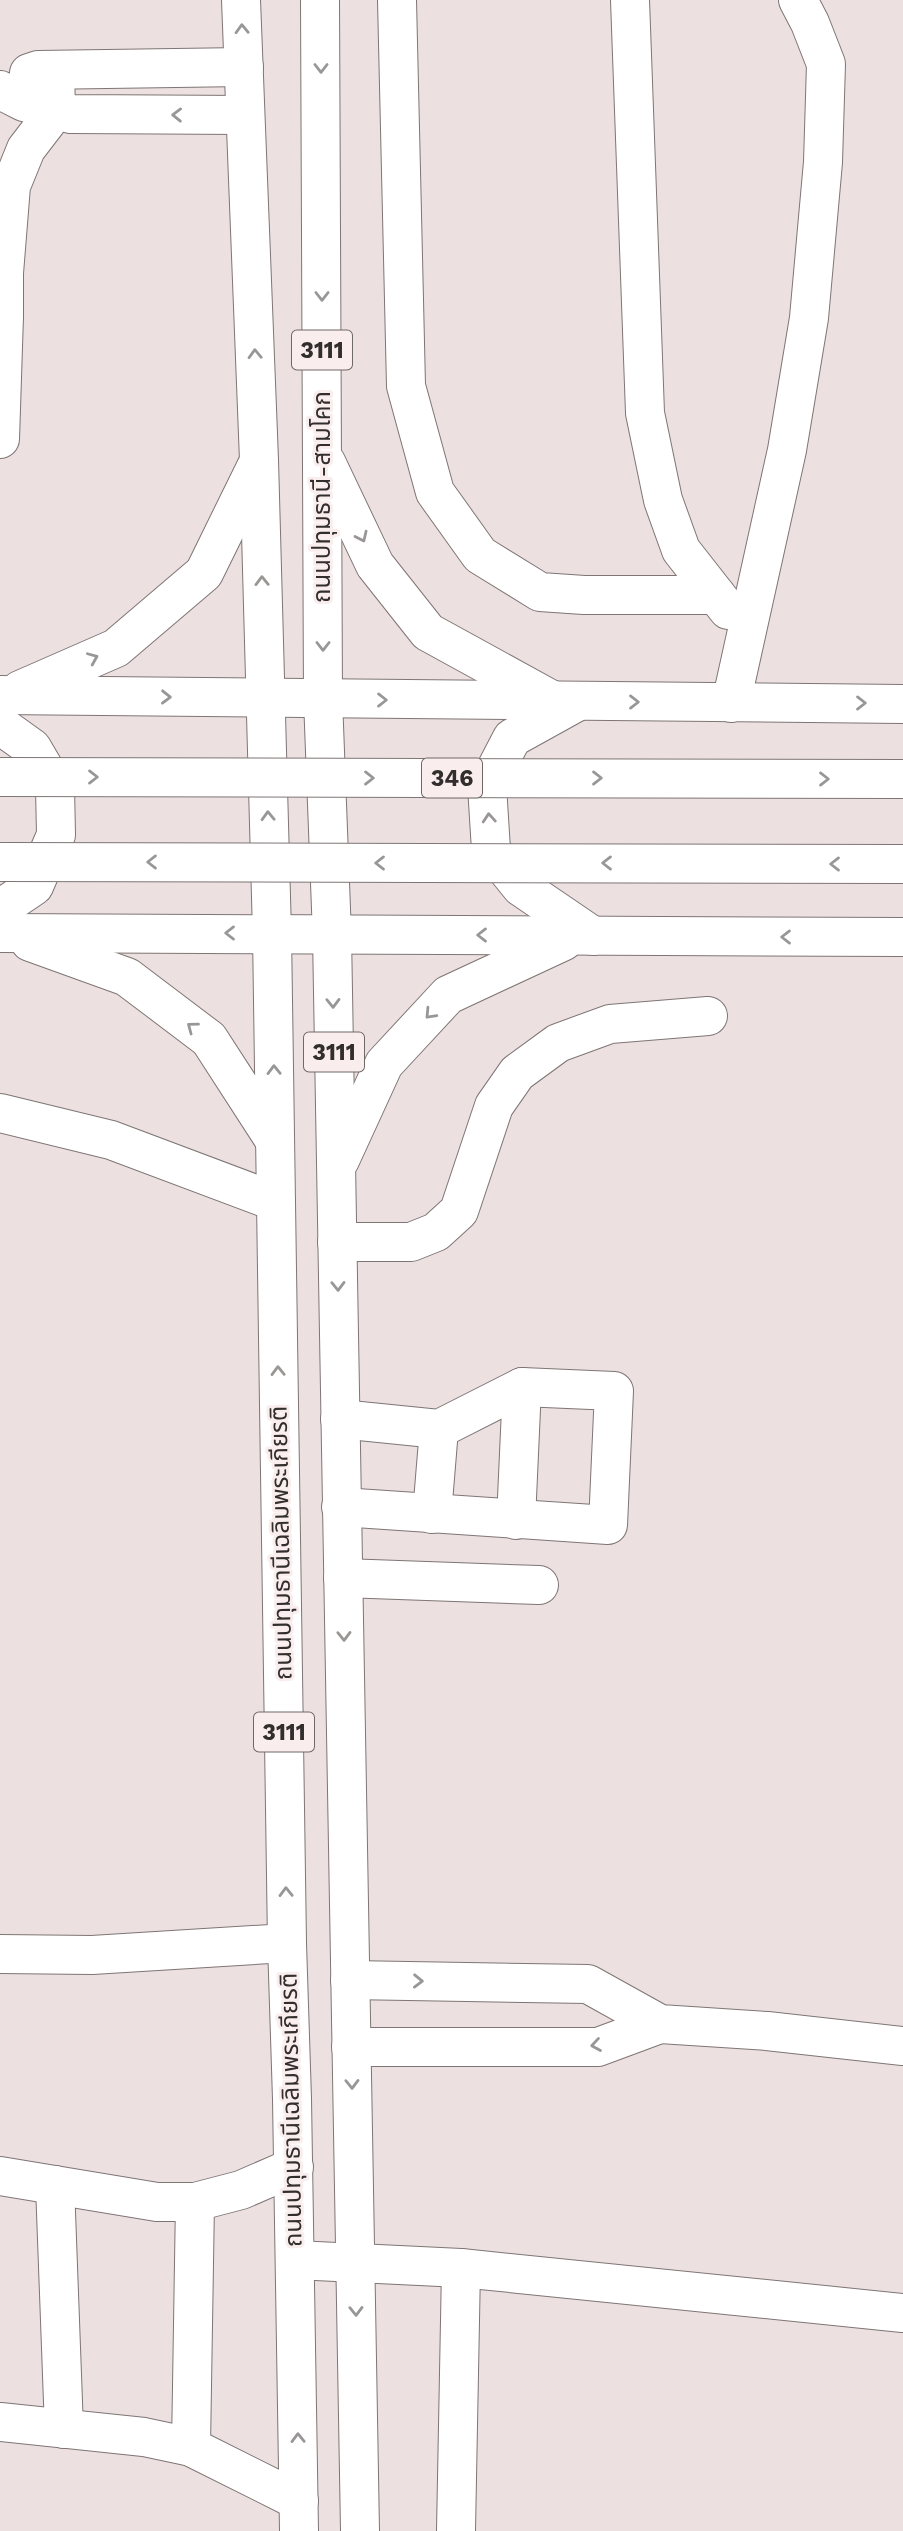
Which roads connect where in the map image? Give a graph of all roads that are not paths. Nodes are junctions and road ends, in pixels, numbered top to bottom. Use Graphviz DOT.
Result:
graph roads {
  1 [pos="241,0"];
  2 [pos="320,0"];
  3 [pos="397,0"];
  4 [pos="630,0"];
  5 [pos="798,0"];
  6 [pos="244,67"];
  7 [pos="55,70"];
  8 [pos="0,81"];
  9 [pos="0,90"];
  10 [pos="57,110"];
  11 [pos="245,116"];
  12 [pos="5,186"];
  13 [pos="2,316"];
  14 [pos="0,439"];
  15 [pos="322,454"];
  16 [pos="259,460"];
  17 [pos="716,595"];
  18 [pos="746,633"];
  19 [pos="264,699"];
  20 [pos="323,699"];
  21 [pos="567,701"];
  22 [pos="731,702"];
  23 [pos="903,704"];
  24 [pos="3,705"];
  25 [pos="0,777"];
  26 [pos="903,779"];
  27 [pos="0,862"];
  28 [pos="903,864"];
  29 [pos="2,925"];
  30 [pos="272,933"];
  31 [pos="332,935"];
  32 [pos="584,936"];
  33 [pos="903,937"];
  34 [pos="708,1016"];
  35 [pos="0,1113"];
  36 [pos="275,1141"];
  37 [pos="336,1169"];
  38 [pos="276,1202"];
  39 [pos="337,1242"];
  40 [pos="522,1387"];
  41 [pos="340,1419"];
  42 [pos="439,1429"];
  43 [pos="341,1507"];
  44 [pos="432,1514"];
  45 [pos="516,1520"];
  46 [pos="343,1578"];
  47 [pos="539,1585"];
  48 [pos="287,1943"];
  49 [pos="0,1954"];
  50 [pos="350,1980"];
  51 [pos="660,2024"];
  52 [pos="903,2046"];
  53 [pos="351,2047"];
  54 [pos="294,2166"];
  55 [pos="0,2176"];
  56 [pos="55,2185"];
  57 [pos="195,2202"];
  58 [pos="295,2260"];
  59 [pos="355,2263"];
  60 [pos="461,2268"];
  61 [pos="903,2313"];
  62 [pos="0,2422"];
  63 [pos="64,2429"];
  64 [pos="191,2447"];
  65 [pos="299,2516"];
  66 [pos="360,2531"];
  67 [pos="456,2531"];
  6 -- 1 [label="main road, 3111, one-way"];
  2 -- 15 [label="main road, ถนนปทุมธานี-สามโคก / 3111, one-way"];
  3 -- 17 [label="main road"];
  4 -- 17 [label="main road"];
  5 -- 18 [label="main road"];
  6 -- 7 [label="main road"];
  6 -- 11 [label="main road, 3111"];
  7 -- 8 [label="main road"];
  7 -- 10 [label="main road"];
  9 -- 10 [label="main road"];
  11 -- 10 [label="main road, one-way"];
  10 -- 12 [label="main road"];
  16 -- 11 [label="main road, 3111, one-way"];
  12 -- 13 [label="main road"];
  13 -- 14 [label="main road"];
  15 -- 20 [label="main road, ถนนปทุมธานี-สามโคก / 3111, one-way"];
  15 -- 21 [label="main road, one-way"];
  19 -- 16 [label="main road, 3111, one-way"];
  24 -- 16 [label="main road, one-way"];
  17 -- 18 [label="main road"];
  18 -- 22 [label="main road"];
  19 -- 20 [label="main road"];
  24 -- 19 [label="main road, one-way"];
  30 -- 19 [label="main road, 3111, one-way"];
  20 -- 21 [label="main road, one-way"];
  20 -- 31 [label="main road, 3111"];
  21 -- 22 [label="main road, one-way"];
  32 -- 21 [label="main road, one-way"];
  22 -- 23 [label="main road, one-way"];
  24 -- 29 [label="main road"];
  25 -- 26 [label="main road, 346, one-way, bridge"];
  28 -- 27 [label="main road, one-way, bridge"];
  30 -- 29 [label="main road, one-way"];
  36 -- 29 [label="main road, one-way"];
  30 -- 31 [label="main road"];
  36 -- 30 [label="main road, ถนนปทุมธานีเฉลิมพระเกียรติ / 3111, one-way"];
  32 -- 31 [label="main road, one-way"];
  31 -- 37 [label="main road, 3111, one-way"];
  33 -- 32 [label="main road, one-way"];
  32 -- 37 [label="main road, one-way"];
  34 -- 39 [label="main road"];
  35 -- 38 [label="main road"];
  36 -- 38 [label="main road, ถนนปทุมธานีเฉลิมพระเกียรติ / 3111"];
  37 -- 39 [label="main road, 3111"];
  48 -- 38 [label="main road, ถนนปทุมธานีเฉลิมพระเกียรติ / 3111, one-way"];
  39 -- 41 [label="main road, 3111, one-way"];
  40 -- 42 [label="main road"];
  40 -- 45 [label="main road"];
  40 -- 45 [label="main road"];
  41 -- 42 [label="main road"];
  41 -- 43 [label="main road, 3111"];
  42 -- 44 [label="main road"];
  43 -- 44 [label="main road"];
  43 -- 46 [label="main road, 3111"];
  44 -- 45 [label="main road"];
  46 -- 47 [label="main road"];
  46 -- 50 [label="main road, 3111, one-way"];
  48 -- 49 [label="main road"];
  48 -- 54 [label="main road, ถนนปทุมธานีเฉลิมพระเกียรติ / 3111"];
  50 -- 51 [label="main road, one-way"];
  50 -- 53 [label="main road, 3111"];
  51 -- 52 [label="main road"];
  51 -- 53 [label="main road, one-way"];
  53 -- 59 [label="main road, 3111, one-way"];
  54 -- 57 [label="main road"];
  54 -- 58 [label="main road, ถนนปทุมธานีเฉลิมพระเกียรติ / 3111"];
  55 -- 56 [label="main road"];
  56 -- 57 [label="main road"];
  56 -- 63 [label="main road"];
  57 -- 64 [label="main road"];
  58 -- 59 [label="main road"];
  65 -- 58 [label="main road, ถนนปทุมธานีเฉลิมพระเกียรติ / 3111, one-way"];
  59 -- 60 [label="main road"];
  59 -- 66 [label="main road, 3111, one-way"];
  60 -- 61 [label="main road"];
  60 -- 67 [label="main road"];
  62 -- 63 [label="main road"];
  63 -- 64 [label="main road"];
  64 -- 65 [label="main road"];
}
